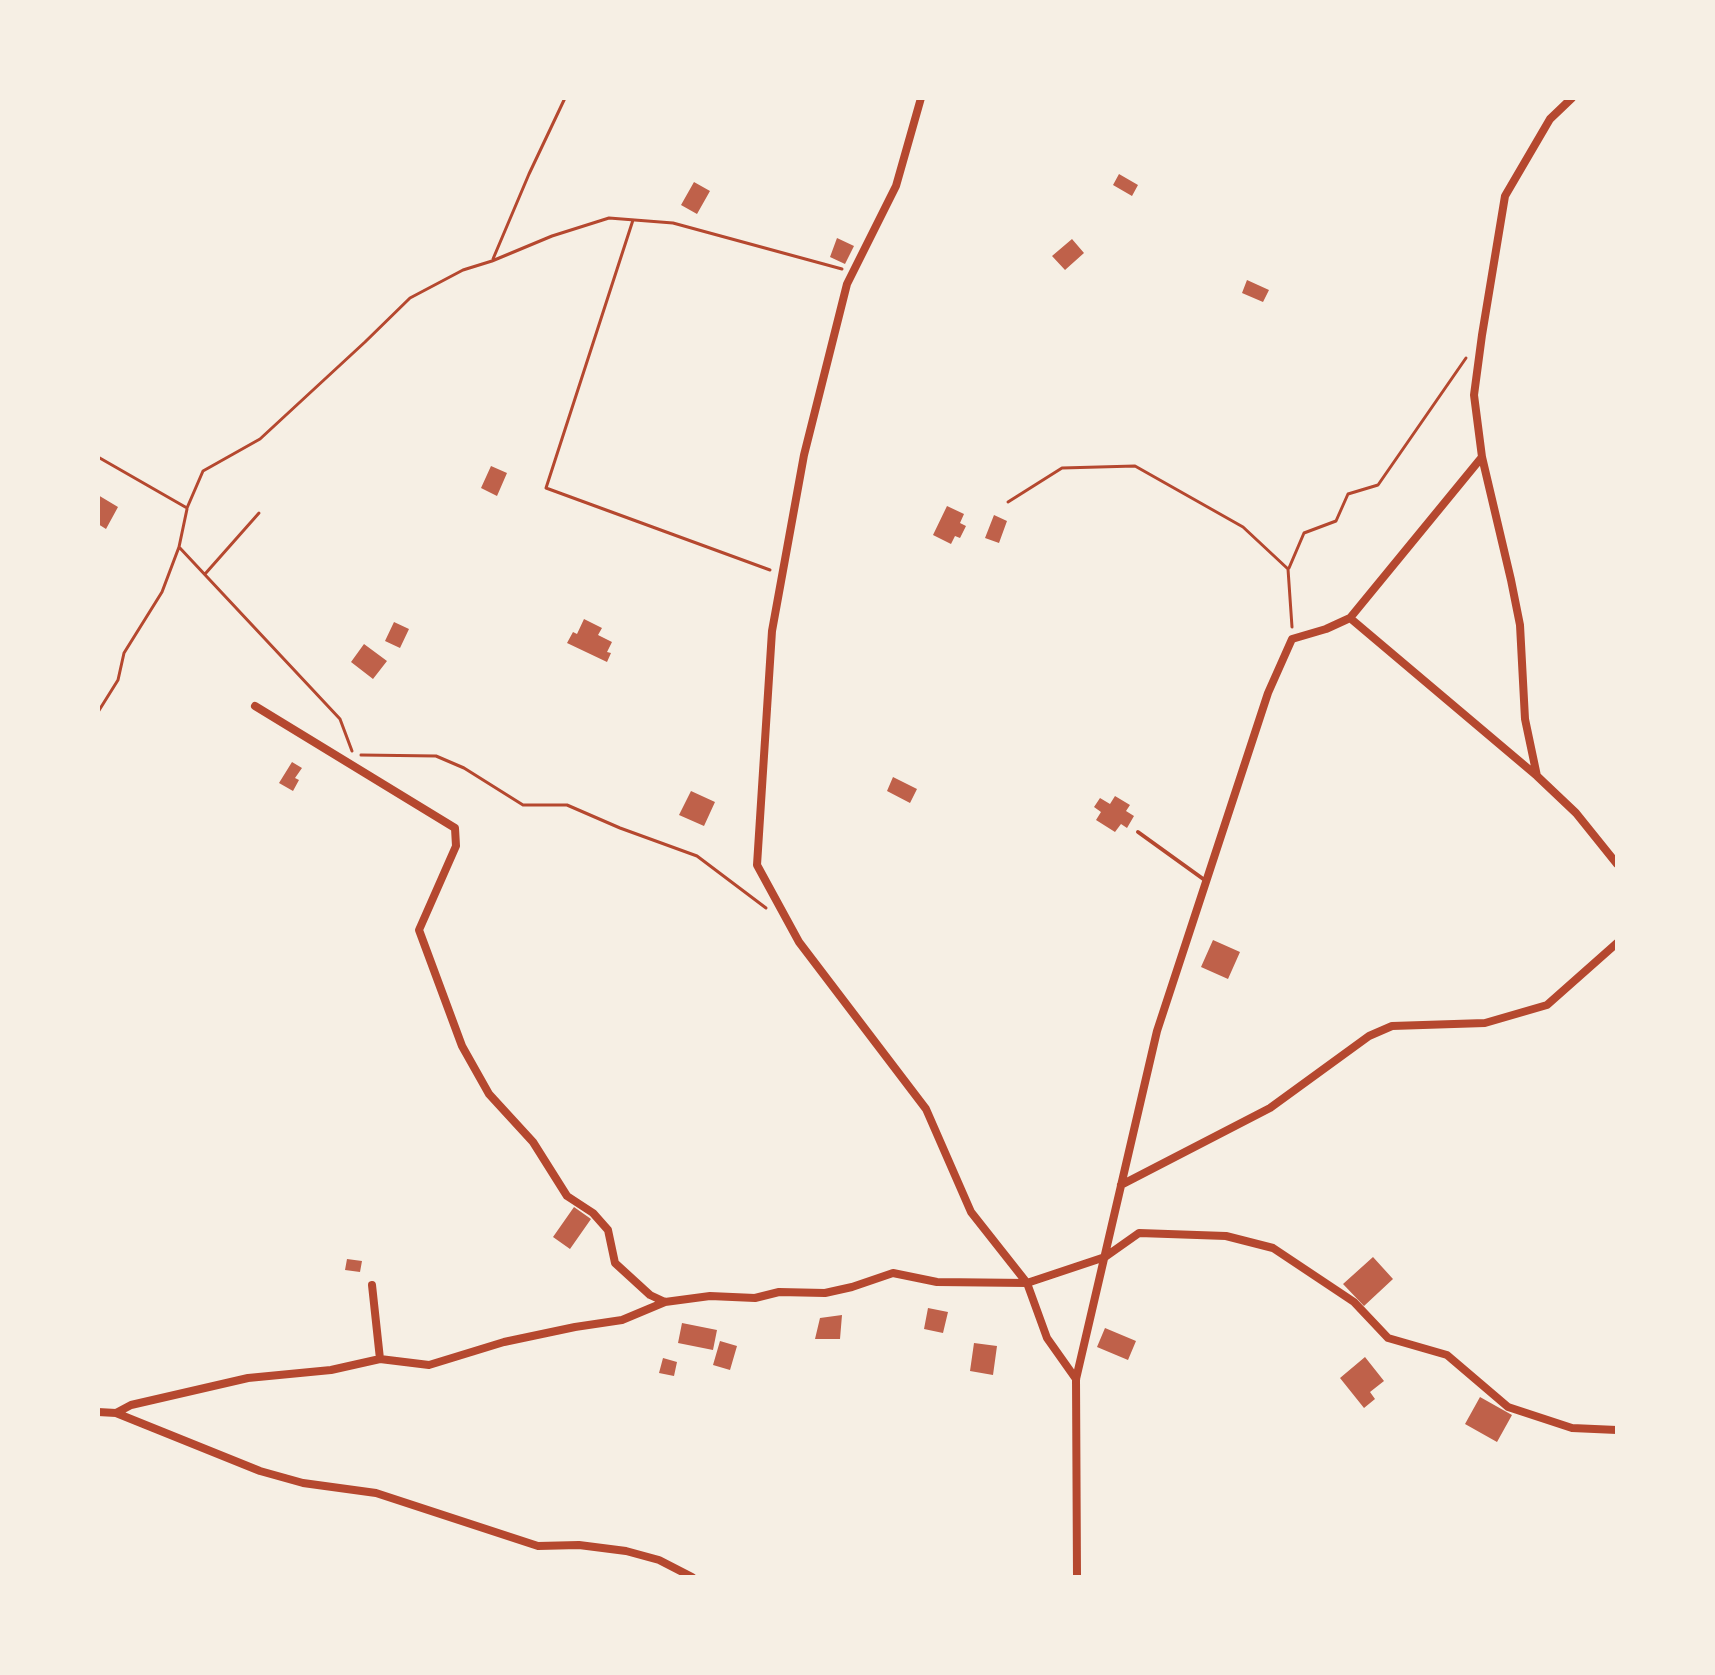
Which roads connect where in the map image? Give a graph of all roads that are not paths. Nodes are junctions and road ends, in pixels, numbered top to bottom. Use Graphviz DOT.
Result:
graph roads {
  1 [pos="921,98"];
  2 [pos="1572,98"];
  3 [pos="1482,457"];
  4 [pos="1350,618"];
  5 [pos="255,706"];
  6 [pos="1537,776"];
  7 [pos="1138,832"];
  8 [pos="1617,864"];
  9 [pos="1206,881"];
  10 [pos="1617,943"];
  11 [pos="1121,1185"];
  12 [pos="1105,1257"];
  13 [pos="1027,1283"];
  14 [pos="372,1285"];
  15 [pos="665,1302"];
  16 [pos="380,1359"];
  17 [pos="1076,1379"];
  18 [pos="98,1412"];
  19 [pos="116,1413"];
  20 [pos="1617,1430"];
  21 [pos="692,1577"];
  22 [pos="1077,1577"];
  1 -- 13 [label="street"];
  2 -- 3 [label="street"];
  3 -- 4 [label="street"];
  3 -- 6 [label="street"];
  4 -- 6 [label="street"];
  4 -- 9 [label="street"];
  5 -- 15 [label="street"];
  6 -- 8 [label="street"];
  7 -- 9 [label="lane"];
  9 -- 11 [label="street"];
  10 -- 11 [label="street"];
  11 -- 12 [label="street"];
  12 -- 13 [label="street"];
  12 -- 17 [label="street"];
  12 -- 20 [label="street"];
  13 -- 15 [label="street"];
  13 -- 17 [label="street"];
  14 -- 16 [label="street"];
  15 -- 16 [label="street"];
  16 -- 19 [label="street"];
  17 -- 22 [label="street"];
  18 -- 19 [label="street"];
  19 -- 21 [label="street"];
}
